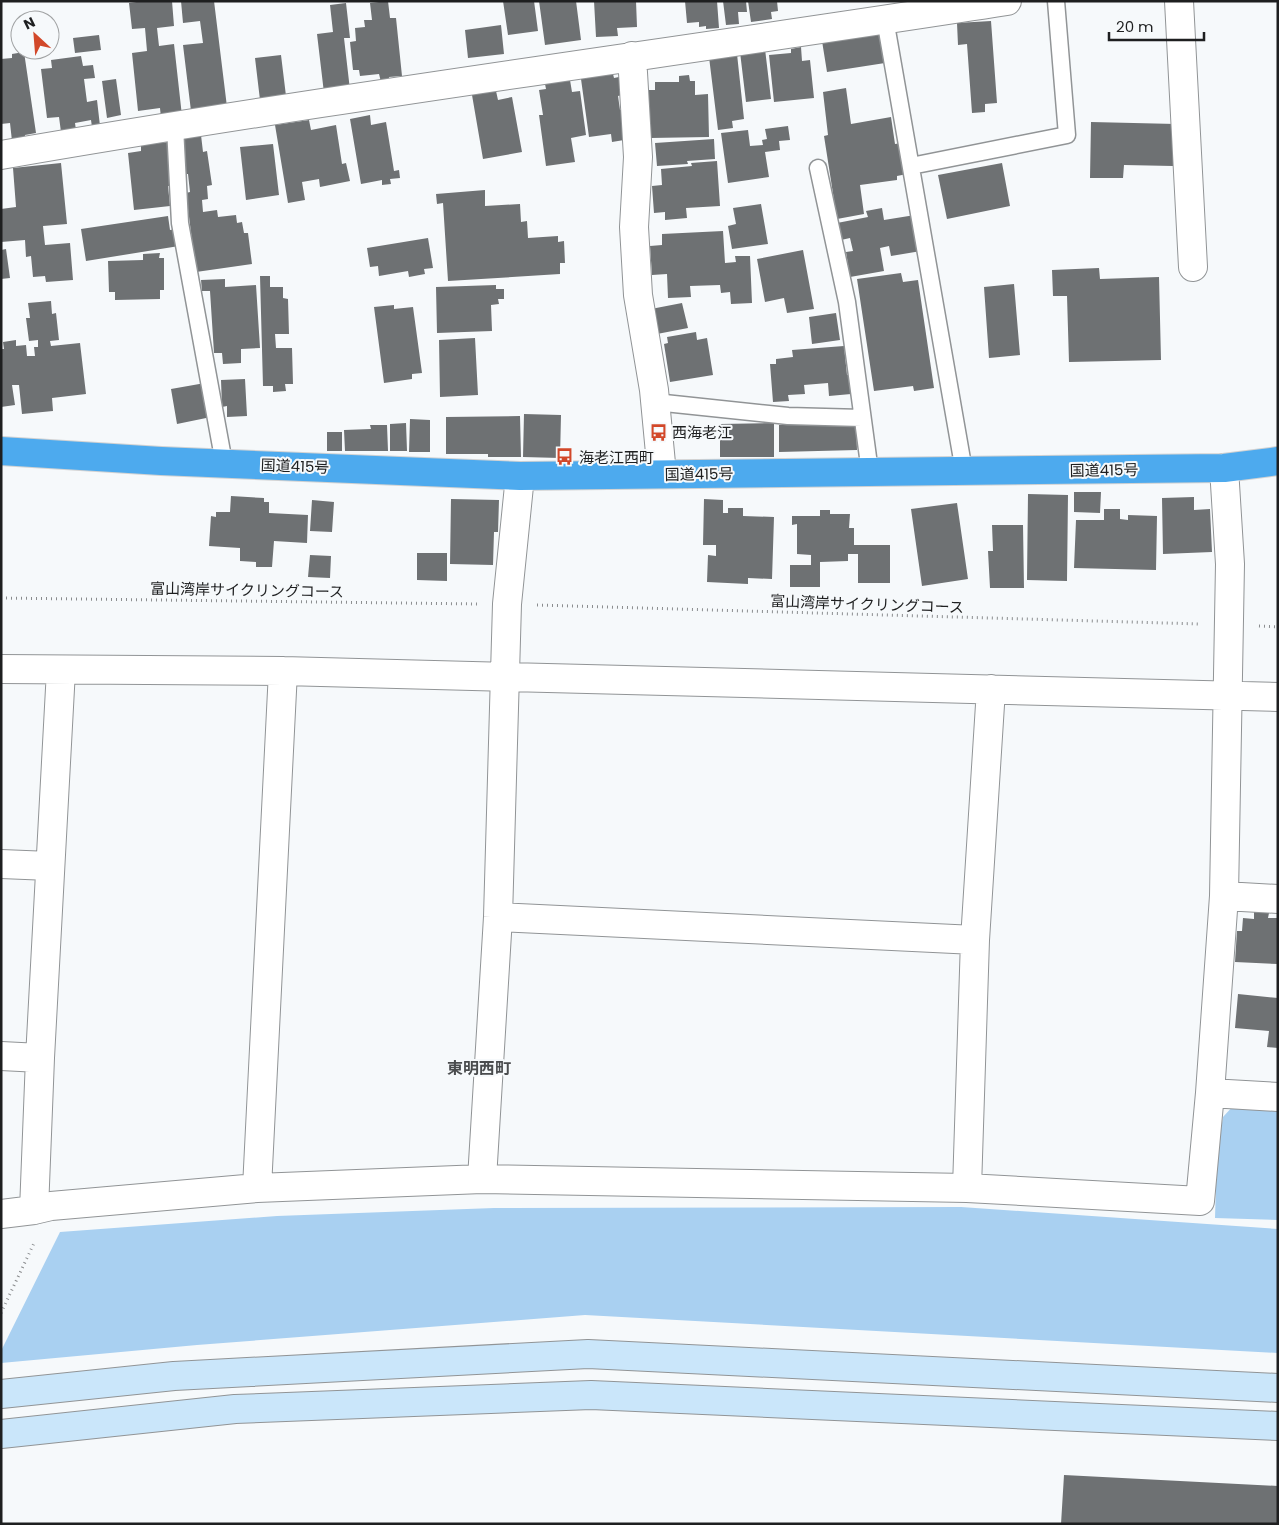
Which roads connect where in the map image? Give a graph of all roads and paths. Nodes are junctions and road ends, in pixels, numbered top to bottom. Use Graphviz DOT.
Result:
graph roads {
  1 [pos="1007,1"];
  2 [pos="1056,1"];
  3 [pos="1179,1"];
  4 [pos="885,19"];
  5 [pos="632,56"];
  6 [pos="175,127"];
  7 [pos="1,155"];
  8 [pos="911,166"];
  9 [pos="818,168"];
  10 [pos="1193,267"];
  11 [pos="655,402"];
  12 [pos="862,418"];
  13 [pos="1,451"];
  14 [pos="1278,461"];
  15 [pos="224,463"];
  16 [pos="1224,468"];
  17 [pos="964,471"];
  18 [pos="870,472"];
  19 [pos="662,474"];
  20 [pos="520,476"];
  21 [pos="1,598"];
  22 [pos="482,604"];
  23 [pos="535,605"];
  24 [pos="1208,624"];
  25 [pos="1258,626"];
  26 [pos="1278,628"];
  27 [pos="506,659"];
  28 [pos="1,669"];
  29 [pos="61,670"];
  30 [pos="283,671"];
  31 [pos="1229,676"];
  32 [pos="991,689"];
  33 [pos="1278,697"];
  34 [pos="1,864"];
  35 [pos="50,866"];
  36 [pos="1224,896"];
  37 [pos="1278,899"];
  38 [pos="498,917"];
  39 [pos="975,940"];
  40 [pos="1,1056"];
  41 [pos="40,1058"];
  42 [pos="1210,1094"];
  43 [pos="1278,1097"];
  44 [pos="482,1179"];
  45 [pos="258,1188"];
  46 [pos="967,1188"];
  47 [pos="42,1208"];
  48 [pos="1,1214"];
  49 [pos="1,1313"];
  50 [pos="1278,1388"];
  51 [pos="1,1394"];
  52 [pos="1278,1426"];
  53 [pos="1,1434"];
  1 -- 4 [label="street"];
  2 -- 8 [label="lane"];
  3 -- 10 [label="street"];
  4 -- 5 [label="street"];
  4 -- 8 [label="lane"];
  5 -- 6 [label="street"];
  5 -- 11 [label="street"];
  6 -- 7 [label="street"];
  6 -- 15 [label="lane"];
  8 -- 17 [label="lane"];
  9 -- 12 [label="lane"];
  11 -- 12 [label="lane"];
  11 -- 19 [label="street"];
  12 -- 18 [label="lane"];
  13 -- 15 [label="highway, 国道415号"];
  14 -- 16 [label="highway, 国道415号"];
  15 -- 20 [label="highway, 国道415号"];
  16 -- 17 [label="highway, 国道415号"];
  16 -- 31 [label="street"];
  17 -- 18 [label="highway, 国道415号"];
  18 -- 19 [label="highway, 国道415号"];
  19 -- 20 [label="highway, 国道415号"];
  20 -- 27 [label="street"];
  21 -- 22 [label="path, 富山湾岸サイクリングコース"];
  23 -- 24 [label="path, 富山湾岸サイクリングコース"];
  25 -- 26 [label="path"];
  27 -- 30 [label="street"];
  27 -- 32 [label="street"];
  27 -- 38 [label="street"];
  28 -- 29 [label="street"];
  29 -- 30 [label="street"];
  29 -- 35 [label="street"];
  30 -- 45 [label="street"];
  31 -- 32 [label="street"];
  31 -- 33 [label="street"];
  31 -- 36 [label="street"];
  32 -- 39 [label="street"];
  34 -- 35 [label="street"];
  35 -- 41 [label="street"];
  36 -- 37 [label="street"];
  36 -- 42 [label="street"];
  38 -- 39 [label="street"];
  38 -- 44 [label="street"];
  39 -- 46 [label="street"];
  40 -- 41 [label="street"];
  41 -- 47 [label="street"];
  42 -- 43 [label="street"];
  42 -- 46 [label="street"];
  44 -- 45 [label="street"];
  44 -- 46 [label="street"];
  45 -- 47 [label="street"];
  47 -- 48 [label="street"];
  47 -- 49 [label="path"];
  50 -- 51 [label="street"];
  52 -- 53 [label="street"];
}
